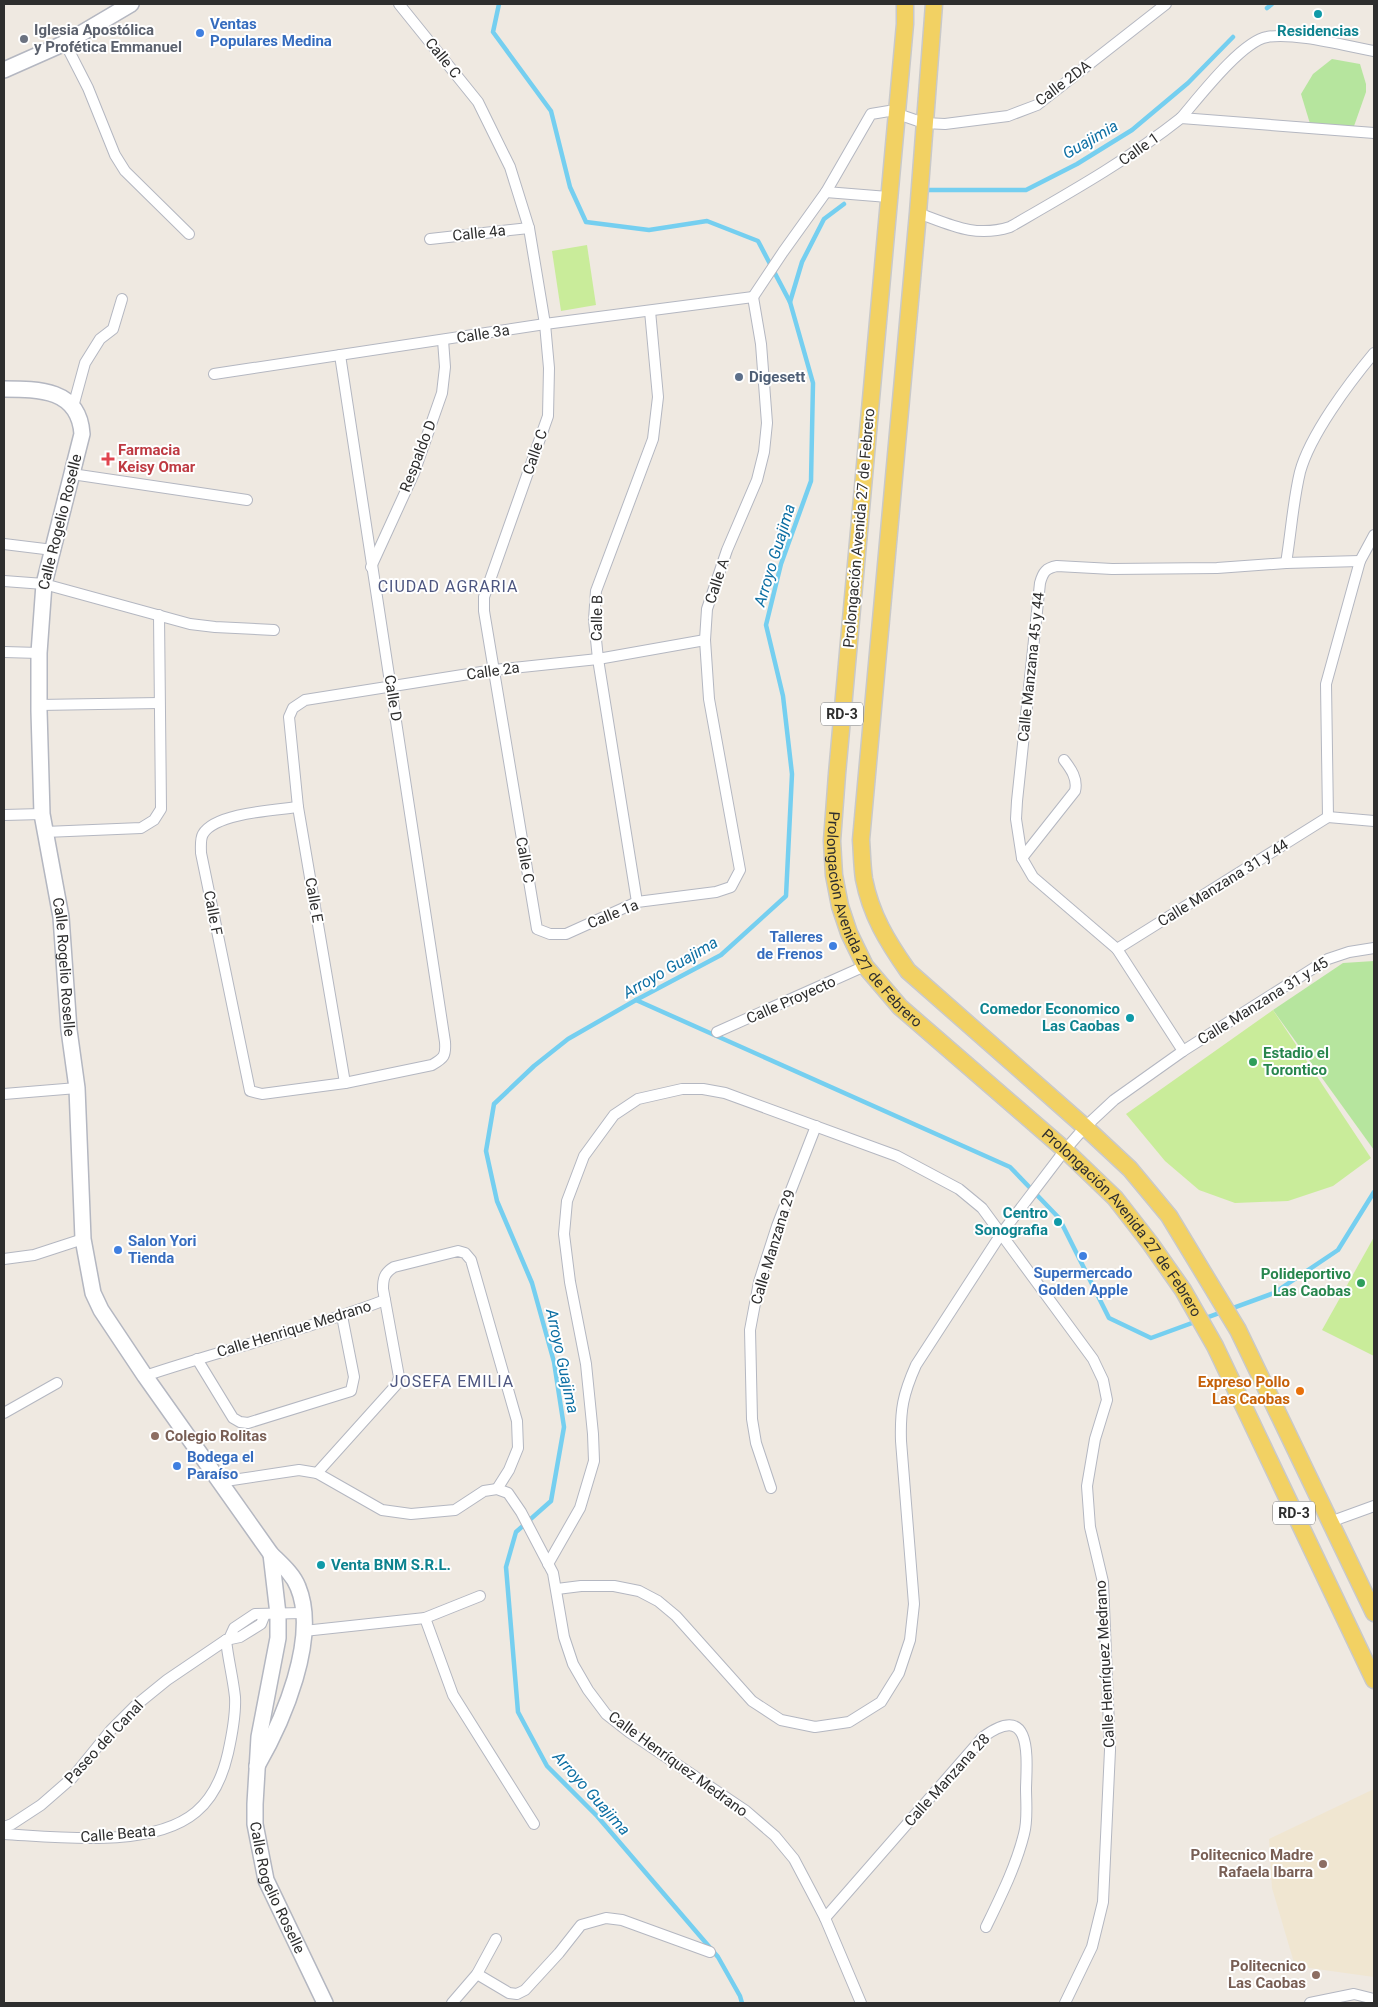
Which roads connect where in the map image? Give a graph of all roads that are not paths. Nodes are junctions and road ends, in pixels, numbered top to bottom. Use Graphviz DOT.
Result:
graph roads {
  1 [pos="131,4"];
  2 [pos="399,4"];
  3 [pos="905,4"];
  4 [pos="934,4"];
  5 [pos="1159,6"];
  6 [pos="65,43"];
  7 [pos="1374,51"];
  8 [pos="4,70"];
  9 [pos="896,113"];
  10 [pos="1181,118"];
  11 [pos="924,123"];
  12 [pos="1374,133"];
  13 [pos="826,192"];
  14 [pos="888,197"];
  15 [pos="918,213"];
  16 [pos="529,228"];
  17 [pos="189,234"];
  18 [pos="430,239"];
  19 [pos="753,297"];
  20 [pos="122,300"];
  21 [pos="650,311"];
  22 [pos="545,324"];
  23 [pos="443,340"];
  24 [pos="1374,353"];
  25 [pos="340,355"];
  26 [pos="214,374"];
  27 [pos="4,389"];
  28 [pos="73,406"];
  29 [pos="72,474"];
  30 [pos="247,500"];
  31 [pos="1374,535"];
  32 [pos="4,544"];
  33 [pos="53,550"];
  34 [pos="1360,561"];
  35 [pos="1286,563"];
  36 [pos="371,567"];
  37 [pos="4,581"];
  38 [pos="44,584"];
  39 [pos="159,615"];
  40 [pos="274,630"];
  41 [pos="705,640"];
  42 [pos="4,652"];
  43 [pos="39,653"];
  44 [pos="598,659"];
  45 [pos="494,670"];
  46 [pos="391,686"];
  47 [pos="159,703"];
  48 [pos="39,705"];
  49 [pos="289,717"];
  50 [pos="1064,760"];
  51 [pos="298,807"];
  52 [pos="42,814"];
  53 [pos="4,815"];
  54 [pos="1328,817"];
  55 [pos="1374,821"];
  56 [pos="44,832"];
  57 [pos="1022,858"];
  58 [pos="740,870"];
  59 [pos="637,902"];
  60 [pos="537,929"];
  61 [pos="1374,948"];
  62 [pos="1117,949"];
  63 [pos="865,966"];
  64 [pos="717,1032"];
  65 [pos="1183,1051"];
  66 [pos="345,1083"];
  67 [pos="77,1088"];
  68 [pos="4,1094"];
  69 [pos="816,1126"];
  70 [pos="1085,1127"];
  71 [pos="1065,1150"];
  72 [pos="1001,1234"];
  73 [pos="83,1239"];
  74 [pos="6,1261"];
  75 [pos="385,1300"];
  76 [pos="342,1316"];
  77 [pos="197,1359"];
  78 [pos="145,1376"];
  79 [pos="57,1383"];
  80 [pos="4,1413"];
  81 [pos="317,1473"];
  82 [pos="220,1482"];
  83 [pos="771,1488"];
  84 [pos="497,1489"];
  85 [pos="1374,1506"];
  86 [pos="1330,1522"];
  87 [pos="271,1554"];
  88 [pos="548,1564"];
  89 [pos="557,1589"];
  90 [pos="480,1596"];
  91 [pos="304,1612"];
  92 [pos="1374,1613"];
  93 [pos="271,1614"];
  94 [pos="425,1618"];
  95 [pos="304,1631"];
  96 [pos="227,1640"];
  97 [pos="1374,1680"];
  98 [pos="257,1766"];
  99 [pos="534,1824"];
  100 [pos="4,1826"];
  101 [pos="4,1834"];
  102 [pos="825,1918"];
  103 [pos="986,1926"];
  104 [pos="496,1939"];
  105 [pos="710,1952"];
  106 [pos="477,1974"];
  107 [pos="1374,1999"];
  108 [pos="325,2003"];
  109 [pos="452,2003"];
  110 [pos="861,2003"];
  111 [pos="1066,2003"];
  112 [pos="1310,2003"];
  1 -- 6 [label="street"];
  2 -- 16 [label="street, Calle C"];
  3 -- 9 [label="main road, Prolongación Avenida 27 de Febrero / RD-3"];
  4 -- 11 [label="main road, Prolongación Avenida 27 de Febrero / RD-3"];
  5 -- 11 [label="street, Calle 2DA"];
  6 -- 8 [label="street"];
  6 -- 17 [label="street"];
  7 -- 10 [label="street, Calle 1"];
  9 -- 11 [label="street, Calle 2DA"];
  9 -- 13 [label="street"];
  9 -- 14 [label="main road, Prolongación Avenida 27 de Febrero / RD-3"];
  10 -- 12 [label="street"];
  10 -- 15 [label="street, Calle 1"];
  11 -- 15 [label="main road, Prolongación Avenida 27 de Febrero / RD-3"];
  13 -- 14 [label="street"];
  13 -- 19 [label="street"];
  14 -- 63 [label="main road, Prolongación Avenida 27 de Febrero / RD-3"];
  15 -- 70 [label="main road, Prolongación Avenida 27 de Febrero / RD-3"];
  16 -- 18 [label="street, Calle 4a"];
  16 -- 22 [label="street, Calle C"];
  19 -- 21 [label="street, Calle 3a"];
  19 -- 41 [label="street, Calle A"];
  20 -- 28 [label="street"];
  21 -- 22 [label="street, Calle 3a"];
  21 -- 44 [label="street, Calle B"];
  22 -- 23 [label="street, Calle 3a"];
  22 -- 45 [label="street, Calle C"];
  23 -- 25 [label="street, Calle 3a"];
  23 -- 36 [label="street, Respaldo D"];
  24 -- 35 [label="street"];
  25 -- 26 [label="street, Calle 3a"];
  25 -- 36 [label="street, Calle D"];
  27 -- 28 [label="street"];
  28 -- 29 [label="street, Calle Rogelio Roselle"];
  29 -- 30 [label="street"];
  29 -- 33 [label="street, Calle Rogelio Roselle"];
  31 -- 34 [label="street"];
  32 -- 33 [label="street"];
  33 -- 38 [label="street, Calle Rogelio Roselle"];
  34 -- 35 [label="street, Calle Manzana 45 y 44"];
  34 -- 54 [label="street"];
  35 -- 57 [label="street, Calle Manzana 45 y 44"];
  36 -- 46 [label="street, Calle D"];
  37 -- 38 [label="street"];
  38 -- 39 [label="street"];
  38 -- 43 [label="street, Calle Rogelio Roselle"];
  39 -- 40 [label="street"];
  39 -- 47 [label="street"];
  41 -- 44 [label="street, Calle 2a"];
  41 -- 58 [label="street, Calle A"];
  42 -- 43 [label="street"];
  43 -- 48 [label="street, Calle Rogelio Roselle"];
  44 -- 45 [label="street, Calle 2a"];
  44 -- 59 [label="street, Calle B"];
  45 -- 46 [label="street, Calle 2a"];
  45 -- 60 [label="street, Calle C"];
  46 -- 49 [label="street, Calle 2a"];
  46 -- 66 [label="street, Calle D"];
  47 -- 48 [label="street"];
  47 -- 56 [label="street"];
  48 -- 52 [label="street, Calle Rogelio Roselle"];
  49 -- 51 [label="street, Calle E"];
  50 -- 57 [label="street"];
  51 -- 66 [label="street, Calle E"];
  51 -- 66 [label="street, Calle F"];
  52 -- 53 [label="street"];
  52 -- 56 [label="street, Calle Rogelio Roselle"];
  54 -- 55 [label="street"];
  54 -- 62 [label="street, Calle Manzana 31 y 44"];
  56 -- 67 [label="street, Calle Rogelio Roselle"];
  57 -- 62 [label="street, Calle Manzana 45 y 44"];
  58 -- 59 [label="street, Calle 1a"];
  59 -- 60 [label="street, Calle 1a"];
  61 -- 65 [label="street, Calle Manzana 31 y 45"];
  62 -- 65 [label="street, Calle Manzana 31 y 45"];
  63 -- 64 [label="street, Calle Proyecto"];
  63 -- 71 [label="main road, Prolongación Avenida 27 de Febrero / RD-3"];
  65 -- 70 [label="street, Calle Manzana 31 y 45"];
  67 -- 68 [label="street"];
  67 -- 73 [label="street, Calle Rogelio Roselle"];
  69 -- 72 [label="street, Calle Henríquez Medrano"];
  69 -- 83 [label="street, Calle Manzana 29"];
  69 -- 88 [label="street, Calle Henríquez Medrano"];
  70 -- 71 [label="street, Calle Manzana 31 y 45"];
  70 -- 86 [label="main road, Prolongación Avenida 27 de Febrero / RD-3"];
  71 -- 72 [label="street, Calle Manzana 31 y 45"];
  71 -- 97 [label="main road, Prolongación Avenida 27 de Febrero / RD-3"];
  72 -- 89 [label="street, Calle Manzana 31 y 45"];
  72 -- 111 [label="street, Calle Henríquez Medrano"];
  73 -- 74 [label="street"];
  73 -- 78 [label="street, Calle Rogelio Roselle"];
  75 -- 76 [label="street, Calle Henrique Medrano"];
  75 -- 81 [label="street"];
  75 -- 84 [label="street, Calle Henrique Medrano"];
  76 -- 77 [label="street, Calle Henrique Medrano"];
  76 -- 77 [label="street"];
  77 -- 78 [label="street, Calle Henrique Medrano"];
  78 -- 82 [label="street, Calle Rogelio Roselle"];
  79 -- 80 [label="street"];
  81 -- 82 [label="street"];
  81 -- 84 [label="street"];
  82 -- 87 [label="street, Calle Rogelio Roselle"];
  84 -- 88 [label="street, Calle Henríquez Medrano"];
  85 -- 86 [label="street"];
  86 -- 92 [label="main road, Prolongación Avenida 27 de Febrero / RD-3"];
  87 -- 91 [label="street, Calle Rogelio Roselle"];
  87 -- 93 [label="street, Calle Rogelio Roselle"];
  88 -- 89 [label="street, Calle Henríquez Medrano"];
  89 -- 102 [label="street, Calle Henríquez Medrano"];
  90 -- 94 [label="street"];
  91 -- 93 [label="street"];
  91 -- 95 [label="street, Calle Rogelio Roselle"];
  93 -- 96 [label="street, Paseo del Canal"];
  93 -- 98 [label="street, Calle Rogelio Roselle"];
  94 -- 95 [label="street"];
  94 -- 99 [label="street"];
  95 -- 98 [label="street, Calle Rogelio Roselle"];
  96 -- 100 [label="street, Paseo del Canal"];
  96 -- 101 [label="street, Calle Beata"];
  98 -- 108 [label="street, Calle Rogelio Roselle"];
  102 -- 103 [label="street, Calle Manzana 28"];
  102 -- 110 [label="street, Calle Henríquez Medrano"];
  104 -- 106 [label="street"];
  105 -- 106 [label="street"];
  106 -- 109 [label="street"];
  107 -- 112 [label="street"];
}
